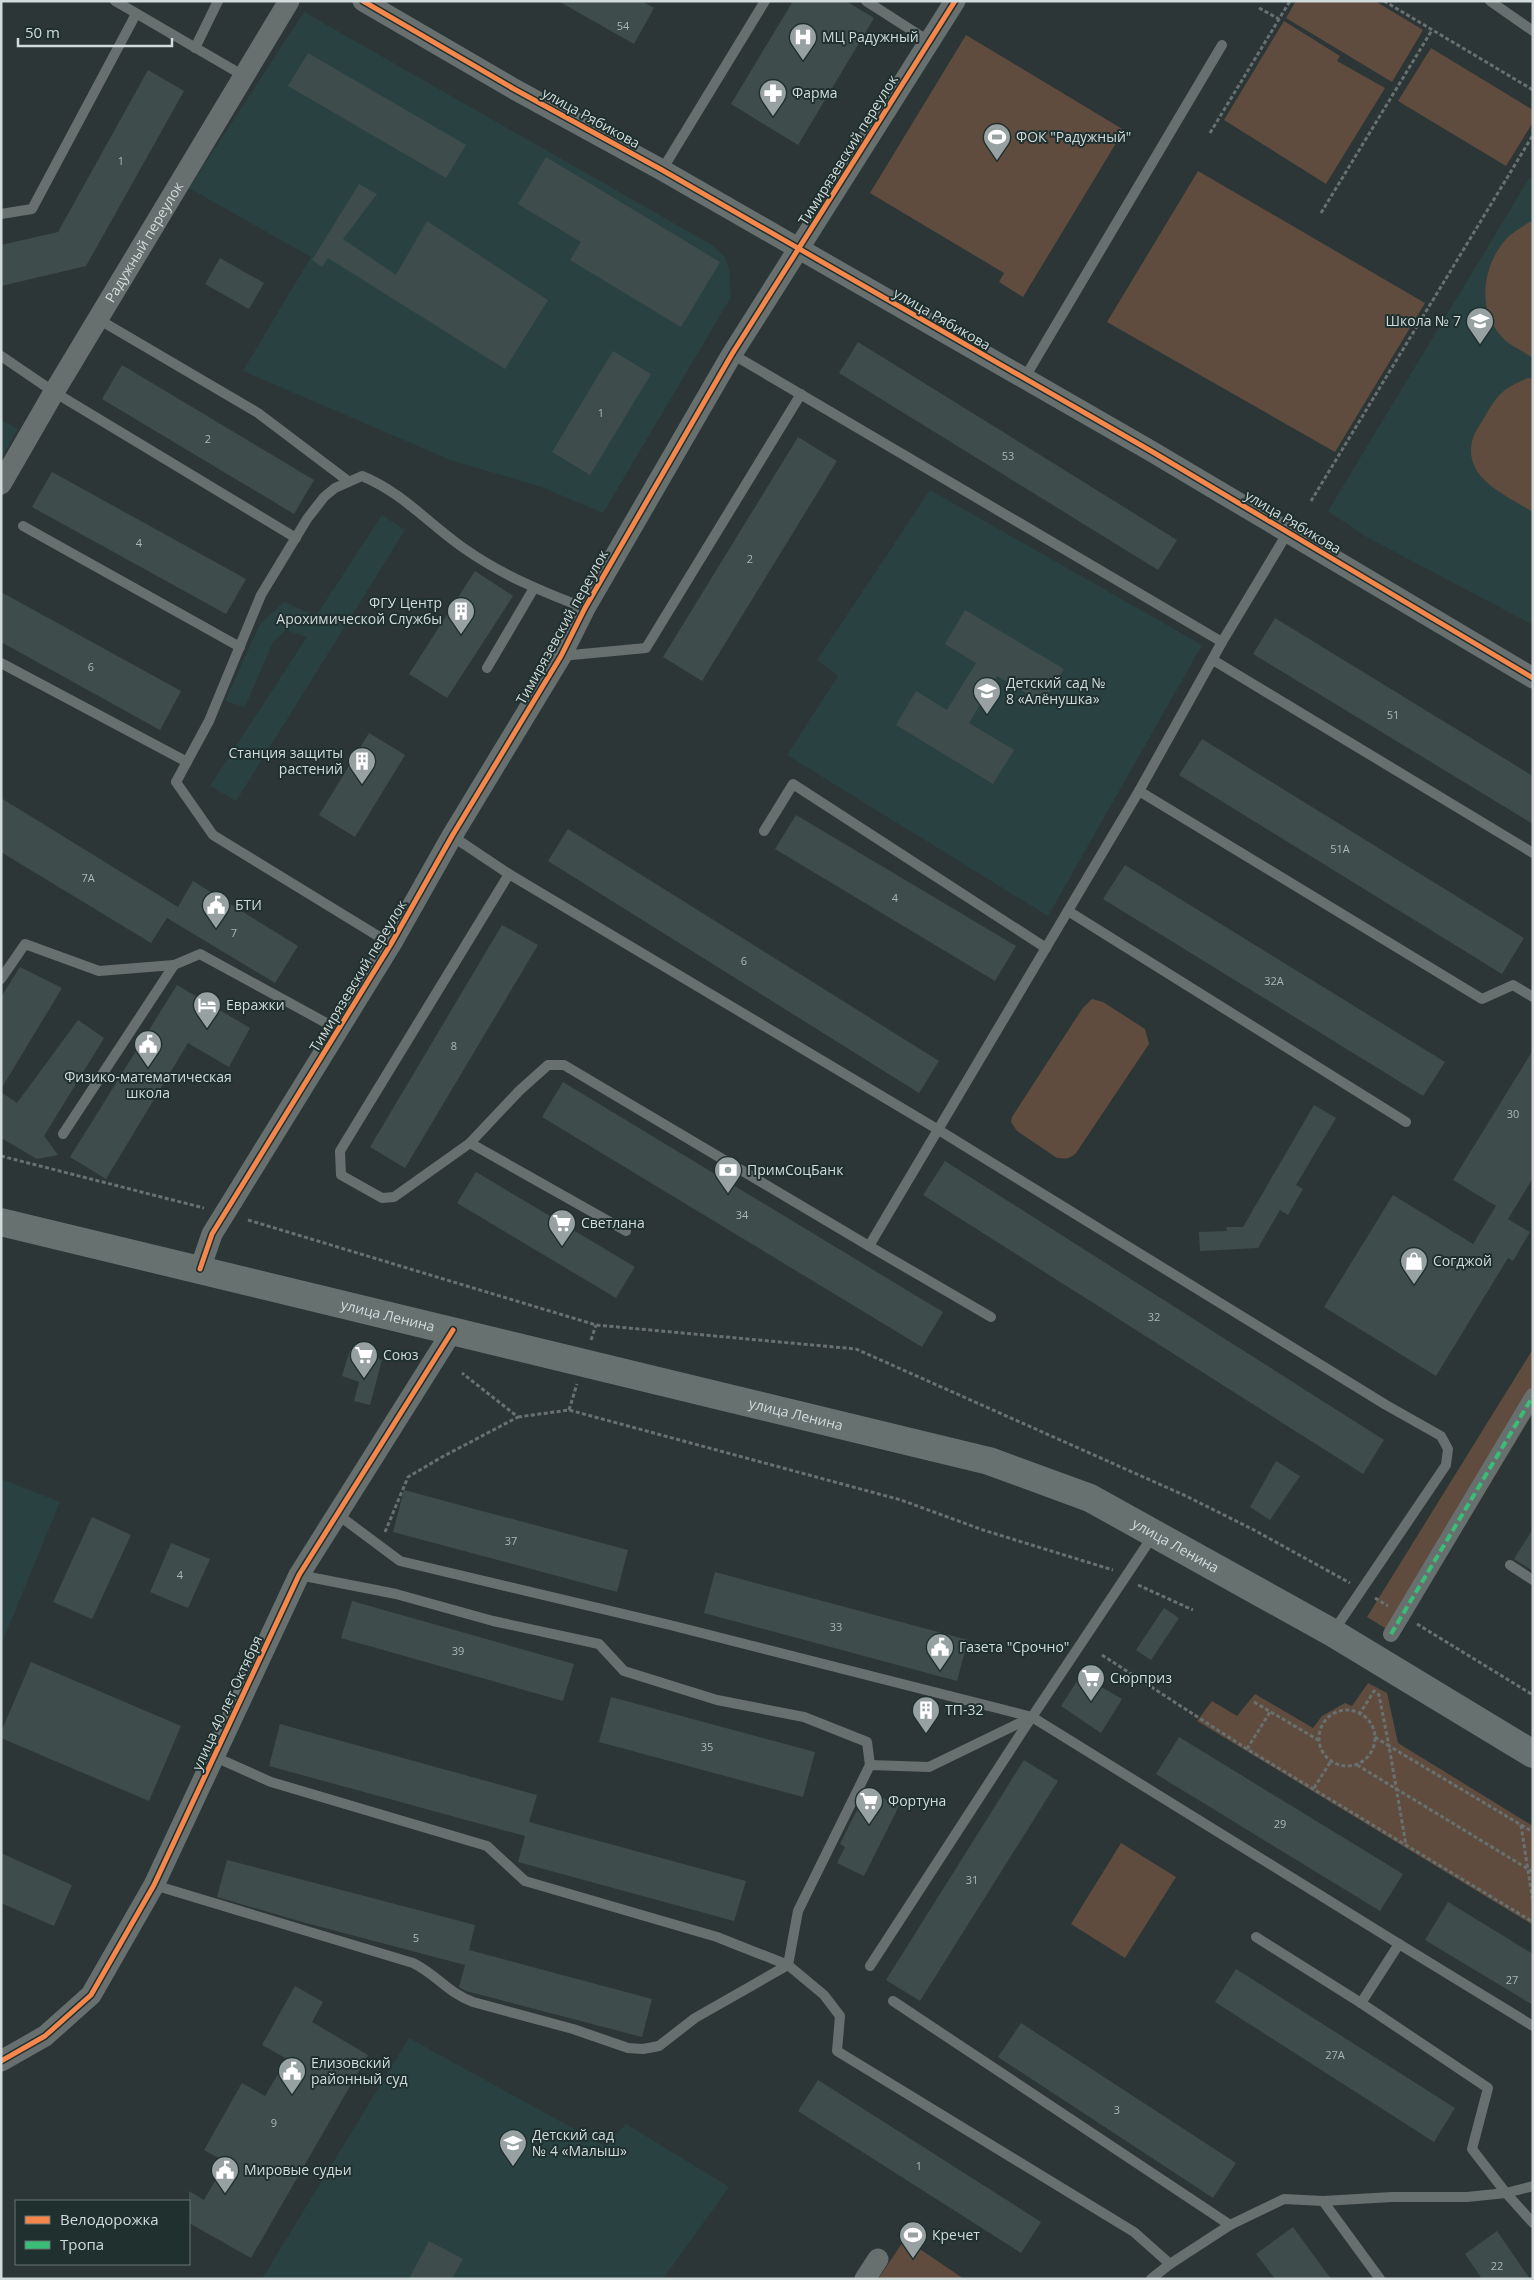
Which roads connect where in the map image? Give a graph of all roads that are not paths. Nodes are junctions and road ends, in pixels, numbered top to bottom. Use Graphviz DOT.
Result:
graph roads {
  1 [pos="114,1"];
  2 [pos="218,1"];
  3 [pos="289,1"];
  4 [pos="363,1"];
  5 [pos="766,1"];
  6 [pos="866,1"];
  7 [pos="955,1"];
  8 [pos="1490,1"];
  9 [pos="136,14"];
  10 [pos="1533,31"];
  11 [pos="930,42"];
  12 [pos="1222,45"];
  13 [pos="195,48"];
  14 [pos="244,76"];
  15 [pos="662,170"];
  16 [pos="1,214"];
  17 [pos="799,250"];
  18 [pos="98,320"];
  19 [pos="732,354"];
  20 [pos="1,356"];
  21 [pos="1024,379"];
  22 [pos="54,392"];
  23 [pos="801,394"];
  24 [pos="348,481"];
  25 [pos="1,484"];
  26 [pos="23,526"];
  27 [pos="1288,532"];
  28 [pos="296,538"];
  29 [pos="534,588"];
  30 [pos="585,608"];
  31 [pos="1222,642"];
  32 [pos="240,647"];
  33 [pos="561,656"];
  34 [pos="1213,660"];
  35 [pos="1,663"];
  36 [pos="487,668"];
  37 [pos="1533,678"];
  38 [pos="187,762"];
  39 [pos="1140,790"];
  40 [pos="764,831"];
  41 [pos="452,836"];
  42 [pos="1533,853"];
  43 [pos="509,874"];
  44 [pos="1068,911"];
  45 [pos="391,944"];
  46 [pos="1046,948"];
  47 [pos="174,965"];
  48 [pos="1,979"];
  49 [pos="1533,997"];
  50 [pos="338,1030"];
  51 [pos="1406,1122"];
  52 [pos="937,1129"];
  53 [pos="63,1134"];
  54 [pos="470,1143"];
  55 [pos="1,1222"];
  56 [pos="626,1231"];
  57 [pos="869,1246"];
  58 [pos="200,1269"];
  59 [pos="991,1316"];
  60 [pos="453,1330"];
  61 [pos="1533,1396"];
  62 [pos="337,1514"];
  63 [pos="1154,1533"];
  64 [pos="1510,1565"];
  65 [pos="299,1575"];
  66 [pos="1533,1580"];
  67 [pos="1333,1633"];
  68 [pos="1390,1634"];
  69 [pos="1032,1717"];
  70 [pos="1533,1754"];
  71 [pos="215,1757"];
  72 [pos="870,1765"];
  73 [pos="154,1885"];
  74 [pos="1256,1937"];
  75 [pos="1399,1944"];
  76 [pos="788,1965"];
  77 [pos="870,1966"];
  78 [pos="893,2001"];
  79 [pos="1361,2003"];
  80 [pos="1533,2026"];
  81 [pos="1,2061"];
  82 [pos="1533,2186"];
  83 [pos="1506,2193"];
  84 [pos="1323,2201"];
  85 [pos="1533,2223"];
  86 [pos="1230,2225"];
  87 [pos="878,2259"];
  88 [pos="1170,2264"];
  89 [pos="865,2279"];
  90 [pos="1151,2279"];
  91 [pos="1380,2279"];
  1 -- 9 [label="lane"];
  2 -- 13 [label="lane"];
  3 -- 14 [label="street, Радужный переулок"];
  4 -- 15 [label="street, улица Рябикова"];
  5 -- 15 [label="lane"];
  6 -- 11 [label="lane"];
  7 -- 11 [label="street, Тимирязевский переулок"];
  8 -- 10 [label="lane"];
  9 -- 13 [label="lane"];
  9 -- 16 [label="lane"];
  11 -- 17 [label="street, Тимирязевский переулок"];
  12 -- 21 [label="lane"];
  13 -- 14 [label="lane"];
  14 -- 18 [label="street, Радужный переулок"];
  15 -- 17 [label="street, улица Рябикова"];
  17 -- 19 [label="street, Тимирязевский переулок"];
  17 -- 21 [label="street, улица Рябикова"];
  18 -- 22 [label="street, Радужный переулок"];
  18 -- 24 [label="lane"];
  19 -- 23 [label="lane"];
  19 -- 30 [label="street, Тимирязевский переулок"];
  20 -- 22 [label="lane"];
  21 -- 27 [label="street, улица Рябикова"];
  22 -- 25 [label="street, Радужный переулок"];
  22 -- 28 [label="lane"];
  23 -- 31 [label="lane"];
  23 -- 33 [label="lane"];
  24 -- 28 [label="lane"];
  24 -- 29 [label="lane"];
  26 -- 32 [label="lane"];
  27 -- 31 [label="lane"];
  27 -- 37 [label="street, улица Рябикова"];
  28 -- 32 [label="lane"];
  29 -- 30 [label="lane"];
  29 -- 36 [label="lane"];
  30 -- 33 [label="street, Тимирязевский переулок"];
  31 -- 34 [label="lane"];
  32 -- 38 [label="lane"];
  33 -- 41 [label="street, Тимирязевский переулок"];
  34 -- 39 [label="lane"];
  34 -- 42 [label="lane"];
  35 -- 38 [label="lane"];
  38 -- 45 [label="lane"];
  39 -- 44 [label="lane"];
  39 -- 49 [label="lane"];
  40 -- 46 [label="lane"];
  41 -- 43 [label="lane"];
  41 -- 45 [label="street, Тимирязевский переулок"];
  43 -- 52 [label="lane"];
  43 -- 54 [label="lane"];
  44 -- 46 [label="lane"];
  44 -- 51 [label="lane"];
  45 -- 50 [label="street, Тимирязевский переулок"];
  46 -- 52 [label="lane"];
  47 -- 48 [label="lane"];
  47 -- 50 [label="lane"];
  47 -- 53 [label="lane"];
  50 -- 58 [label="street, Тимирязевский переулок"];
  52 -- 57 [label="lane"];
  52 -- 67 [label="lane"];
  54 -- 56 [label="lane"];
  54 -- 57 [label="lane"];
  55 -- 58 [label="main road, улица Ленина"];
  57 -- 59 [label="lane"];
  58 -- 60 [label="main road, улица Ленина"];
  60 -- 62 [label="street, улица 40 лет Октября"];
  60 -- 63 [label="main road, улица Ленина"];
  61 -- 68 [label="street"];
  62 -- 65 [label="street, улица 40 лет Октября"];
  62 -- 69 [label="lane"];
  63 -- 67 [label="main road, улица Ленина"];
  63 -- 69 [label="lane"];
  64 -- 66 [label="lane"];
  65 -- 71 [label="street, улица 40 лет Октября"];
  65 -- 72 [label="lane"];
  67 -- 70 [label="main road, улица Ленина"];
  69 -- 72 [label="lane"];
  69 -- 75 [label="lane"];
  69 -- 77 [label="lane"];
  71 -- 73 [label="street, улица 40 лет Октября"];
  71 -- 76 [label="lane"];
  72 -- 76 [label="lane"];
  73 -- 76 [label="lane"];
  73 -- 81 [label="street, улица 40 лет Октября"];
  74 -- 79 [label="lane"];
  75 -- 79 [label="lane"];
  75 -- 80 [label="lane"];
  76 -- 88 [label="lane"];
  78 -- 86 [label="lane"];
  79 -- 83 [label="lane"];
  82 -- 83 [label="lane"];
  83 -- 84 [label="lane"];
  83 -- 85 [label="lane"];
  84 -- 86 [label="lane"];
  84 -- 91 [label="lane"];
  86 -- 88 [label="lane"];
  87 -- 89 [label="street"];
  88 -- 90 [label="lane"];
}
